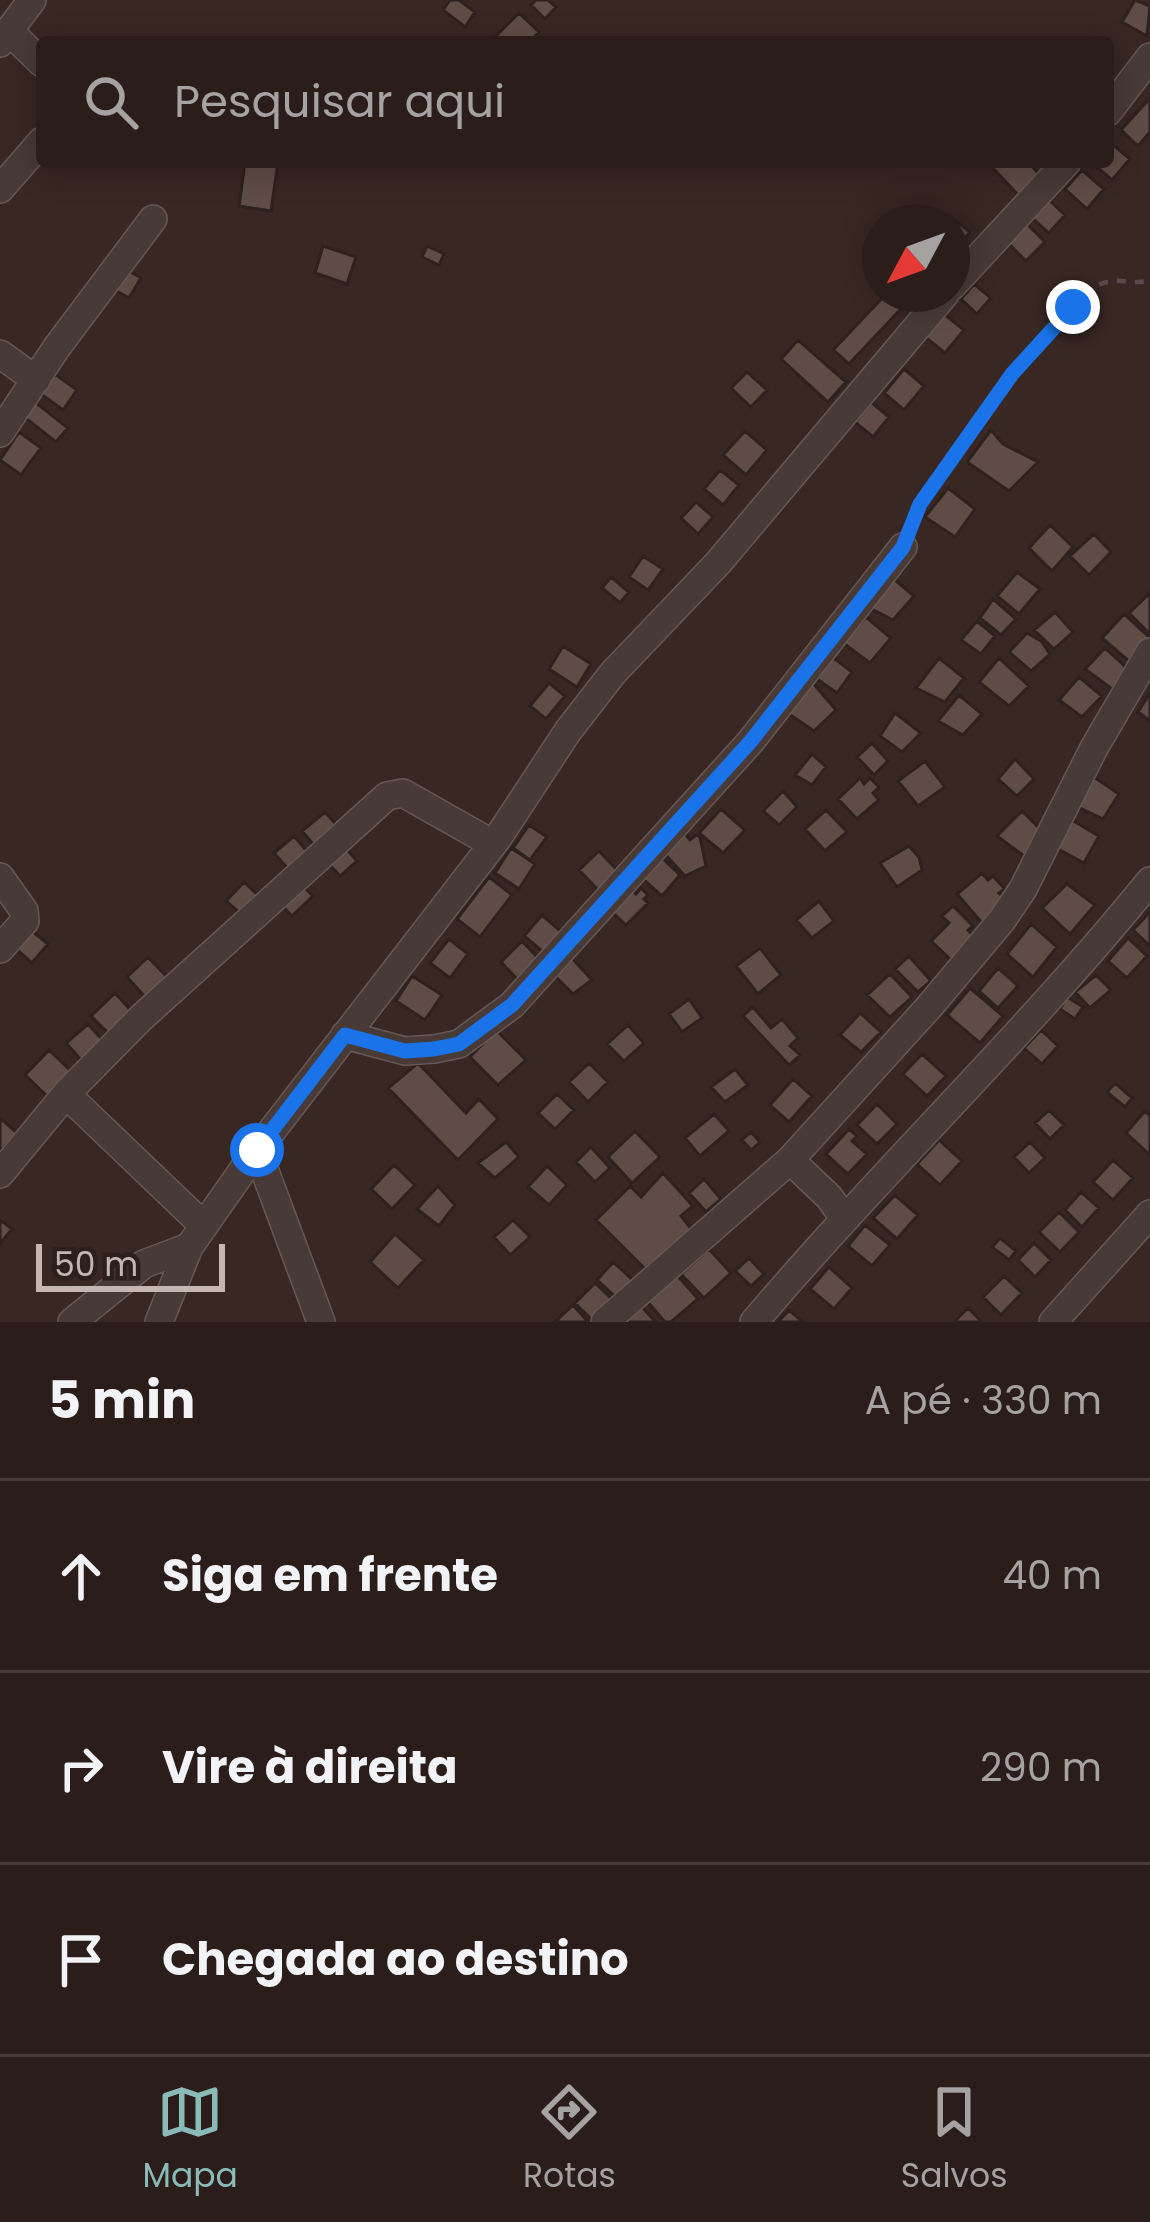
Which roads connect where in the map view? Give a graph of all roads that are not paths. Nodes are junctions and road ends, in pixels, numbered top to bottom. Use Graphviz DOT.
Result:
graph roads {
  1 [pos="32,0"];
  2 [pos="5,38"];
  3 [pos="1150,56"];
  4 [pos="36,59"];
  5 [pos="1114,104"];
  6 [pos="36,148"];
  7 [pos="1061,168"];
  8 [pos="0,189"];
  9 [pos="153,219"];
  10 [pos="970,267"];
  11 [pos="930,312"];
  12 [pos="0,354"];
  13 [pos="36,380"];
  14 [pos="0,433"];
  15 [pos="903,547"];
  16 [pos="1150,652"];
  17 [pos="493,844"];
  18 [pos="0,877"];
  19 [pos="1150,881"];
  20 [pos="0,949"];
  21 [pos="345,1035"];
  22 [pos="66,1094"];
  23 [pos="257,1150"];
  24 [pos="790,1160"];
  25 [pos="0,1174"];
  26 [pos="1150,1214"];
  27 [pos="844,1218"];
  28 [pos="196,1236"];
  29 [pos="72,1322"];
  30 [pos="159,1322"];
  31 [pos="321,1322"];
  32 [pos="605,1322"];
  33 [pos="754,1322"];
  34 [pos="1053,1322"];
  1 -- 2 [label="street"];
  2 -- 4 [label="street"];
  3 -- 5 [label="street"];
  6 -- 8 [label="street"];
  7 -- 10 [label="street"];
  9 -- 13 [label="street"];
  11 -- 17 [label="street"];
  12 -- 13 [label="street"];
  13 -- 14 [label="street"];
  15 -- 21 [label="street"];
  16 -- 24 [label="street"];
  17 -- 21 [label="street"];
  17 -- 22 [label="street"];
  18 -- 20 [label="street"];
  19 -- 27 [label="street"];
  21 -- 23 [label="street"];
  22 -- 25 [label="street"];
  22 -- 28 [label="street"];
  23 -- 28 [label="street"];
  23 -- 31 [label="street"];
  24 -- 27 [label="street"];
  24 -- 32 [label="street"];
  26 -- 34 [label="street"];
  27 -- 33 [label="street"];
  28 -- 29 [label="street"];
  28 -- 30 [label="street"];
}
